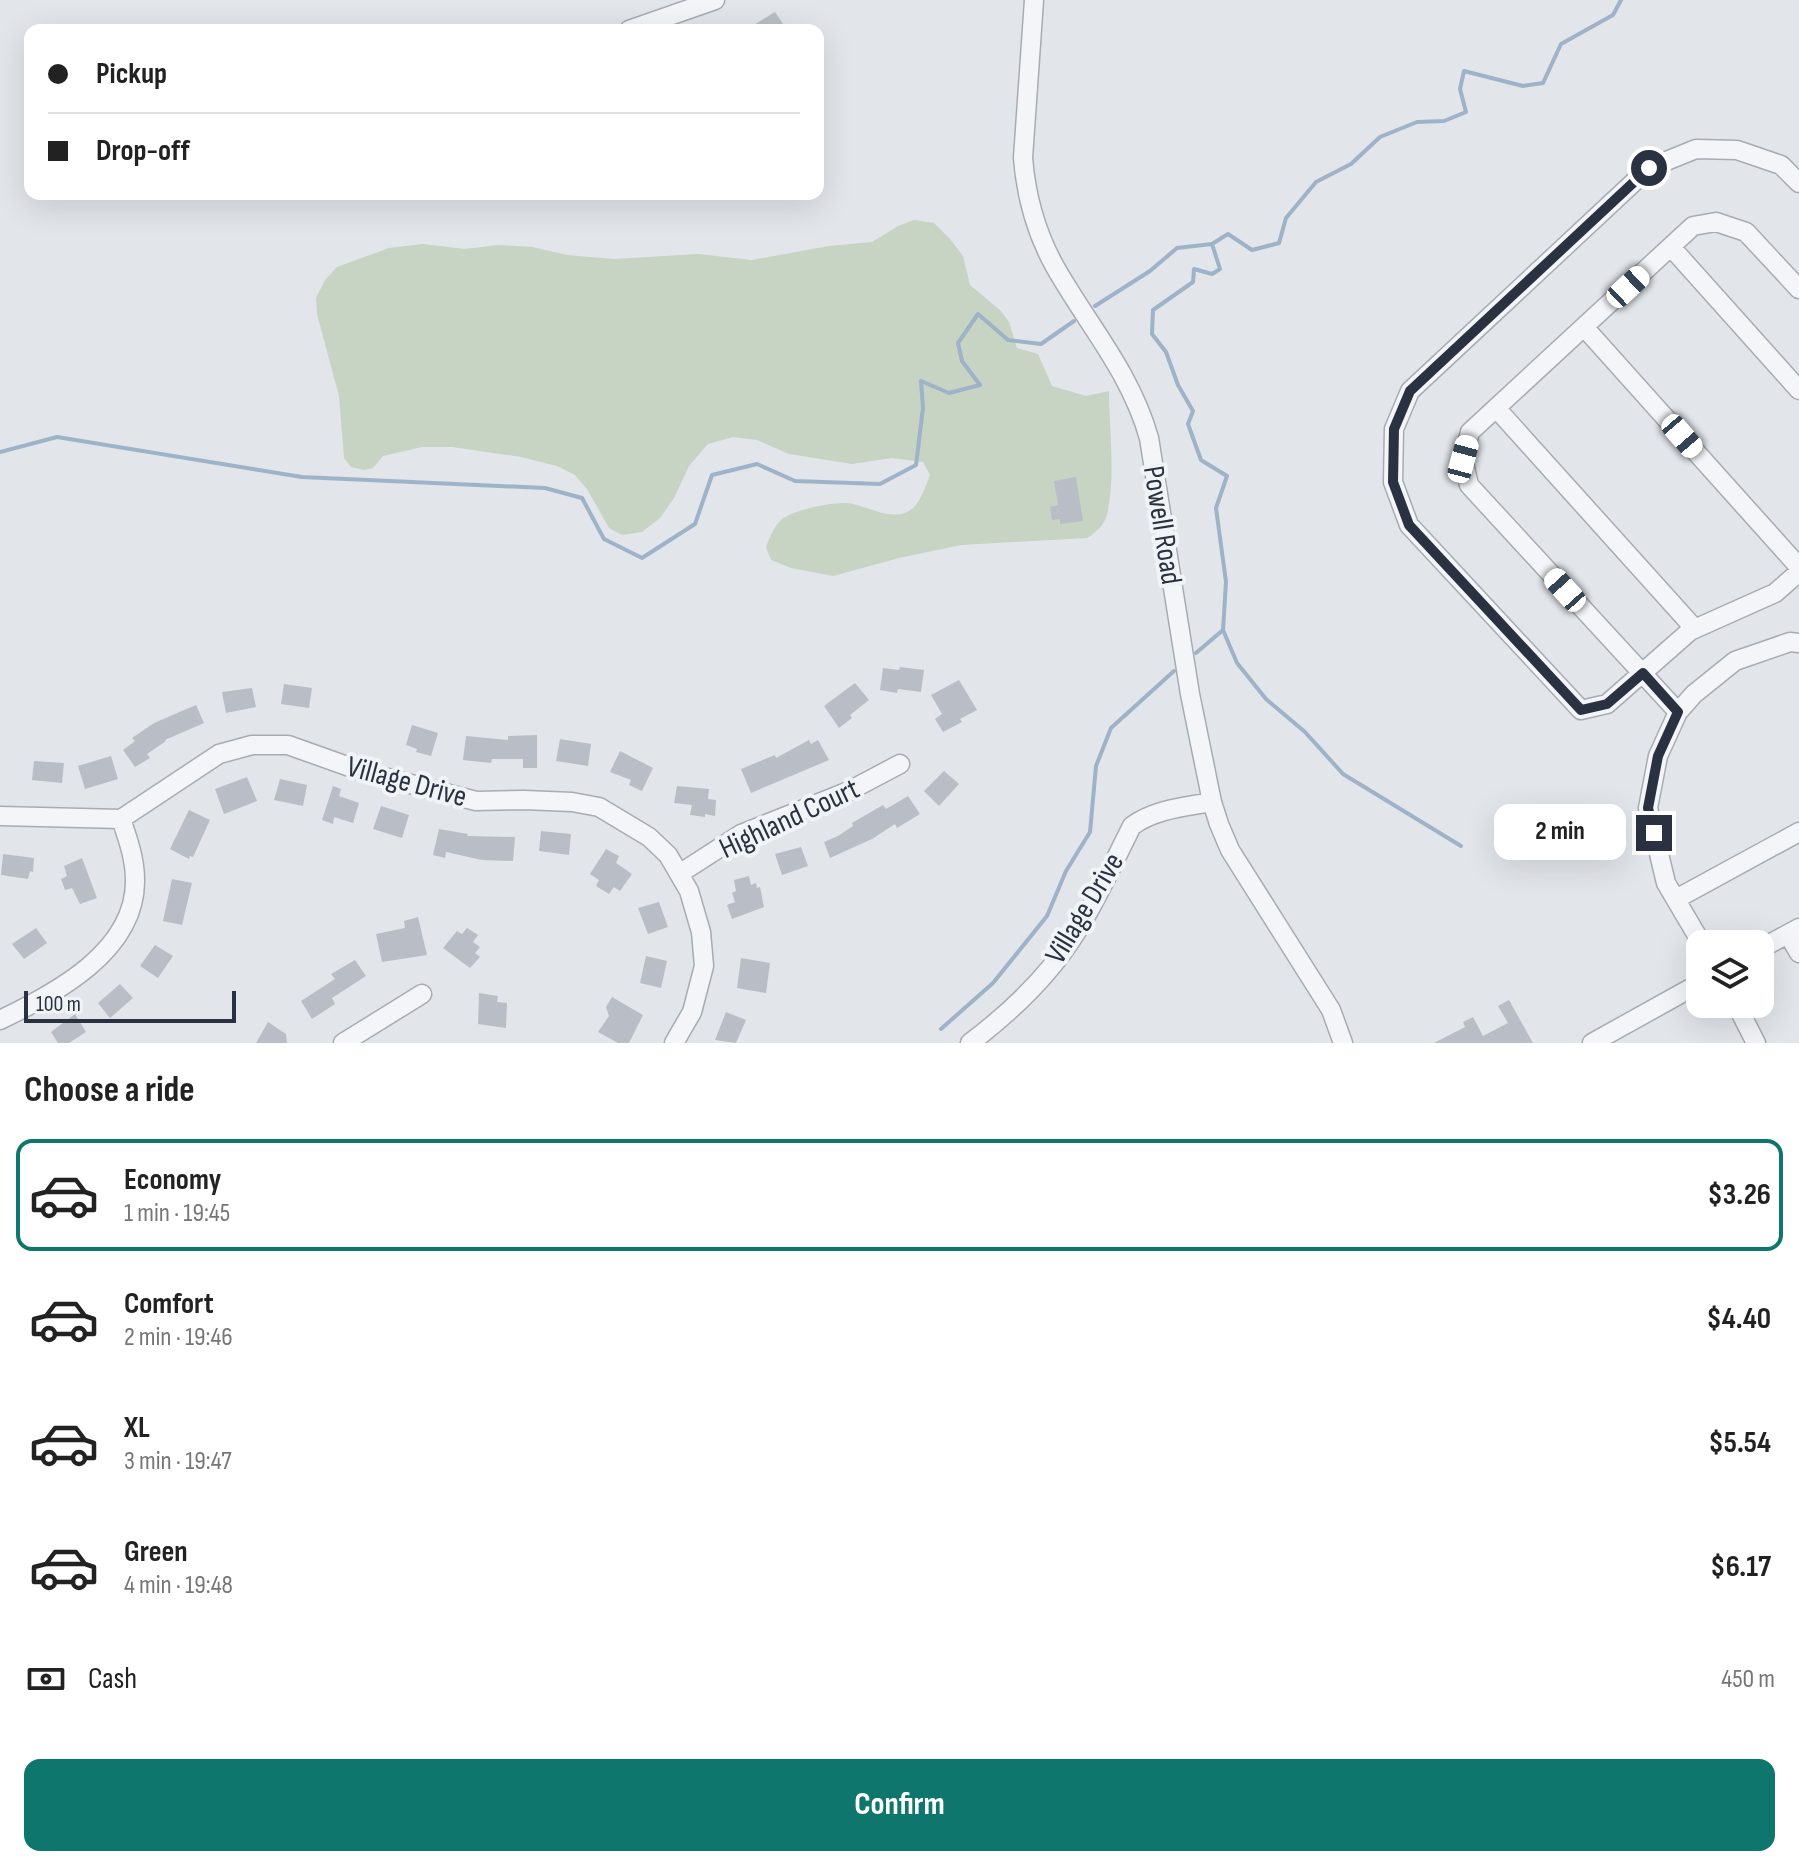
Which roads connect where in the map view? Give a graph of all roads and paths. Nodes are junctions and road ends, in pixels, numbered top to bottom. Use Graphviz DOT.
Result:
graph roads {
  1 [pos="715,0"];
  2 [pos="1034,0"];
  3 [pos="646,24"];
  4 [pos="1799,183"];
  5 [pos="1671,247"];
  6 [pos="1799,289"];
  7 [pos="1584,327"];
  8 [pos="1799,390"];
  9 [pos="1496,408"];
  10 [pos="1799,570"];
  11 [pos="1695,629"];
  12 [pos="1799,643"];
  13 [pos="1643,673"];
  14 [pos="1678,712"];
  15 [pos="900,764"];
  16 [pos="1212,802"];
  17 [pos="0,816"];
  18 [pos="121,819"];
  19 [pos="1799,832"];
  20 [pos="679,874"];
  21 [pos="1671,891"];
  22 [pos="1694,930"];
  23 [pos="1794,931"];
  24 [pos="1774,942"];
  25 [pos="1799,953"];
  26 [pos="1686,991"];
  27 [pos="422,994"];
  28 [pos="1743,1018"];
  29 [pos="0,1020"];
  30 [pos="343,1043"];
  31 [pos="674,1043"];
  32 [pos="970,1043"];
  33 [pos="1343,1043"];
  34 [pos="1592,1043"];
  35 [pos="1756,1043"];
  1 -- 3 [label="street"];
  2 -- 16 [label="street, Powell Road"];
  4 -- 13 [label="street"];
  5 -- 6 [label="street"];
  5 -- 7 [label="street"];
  5 -- 8 [label="street"];
  7 -- 9 [label="street"];
  7 -- 10 [label="street"];
  9 -- 11 [label="street"];
  9 -- 13 [label="street"];
  10 -- 11 [label="street"];
  11 -- 13 [label="street"];
  12 -- 14 [label="street"];
  13 -- 14 [label="street"];
  14 -- 21 [label="street"];
  15 -- 20 [label="street, Highland Court"];
  16 -- 32 [label="street, Village Drive"];
  16 -- 33 [label="street, Powell Road"];
  17 -- 18 [label="street"];
  18 -- 20 [label="street, Village Drive"];
  18 -- 29 [label="street"];
  19 -- 21 [label="street"];
  20 -- 31 [label="street, Village Drive"];
  21 -- 22 [label="street"];
  23 -- 24 [label="street"];
  23 -- 25 [label="street"];
  26 -- 34 [label="street"];
  27 -- 30 [label="street"];
  28 -- 35 [label="street"];
}
